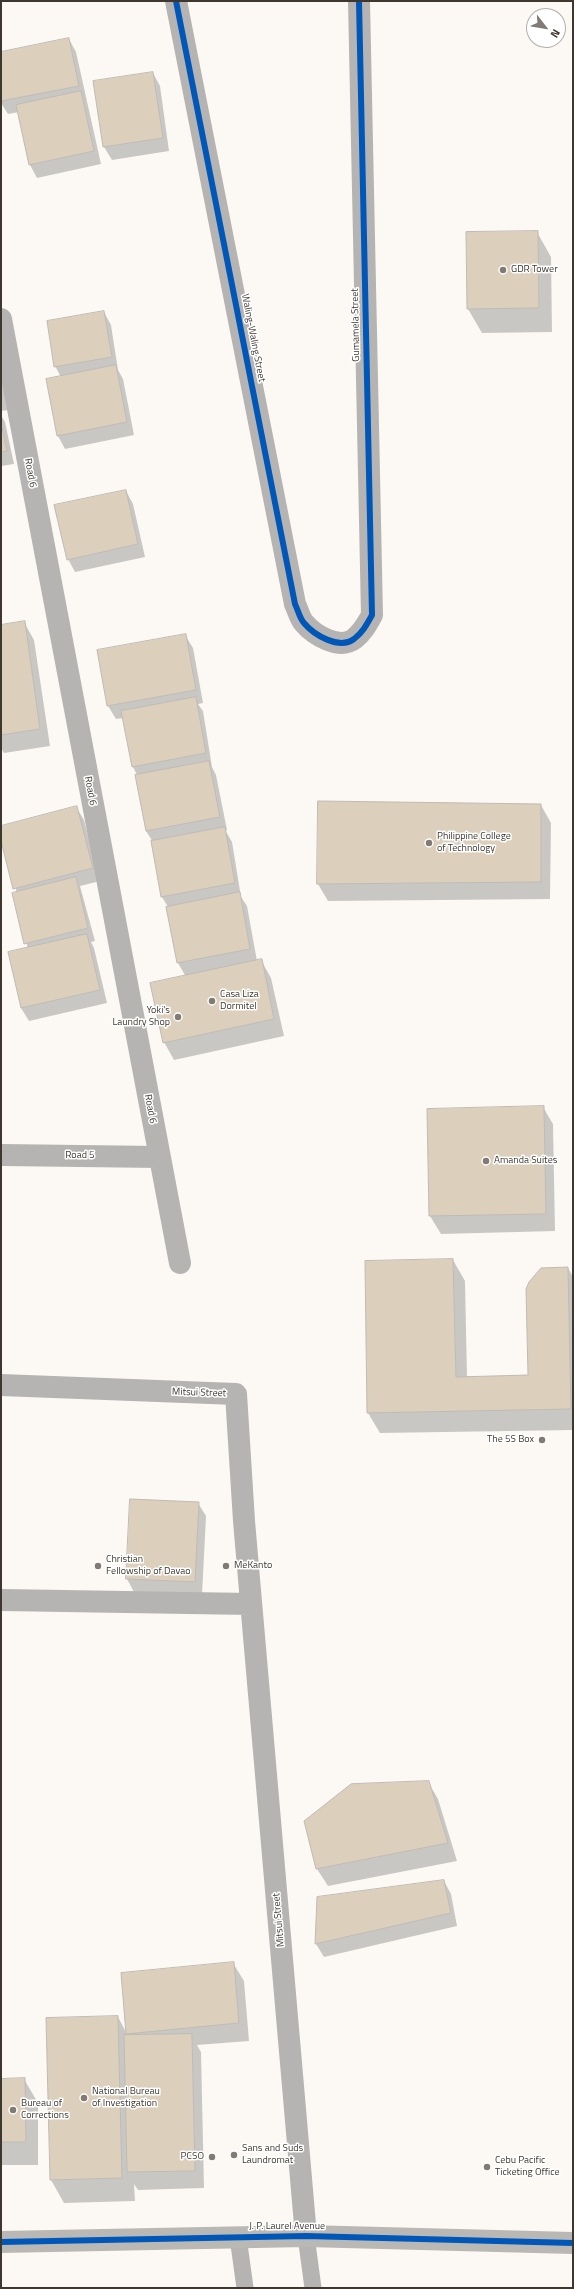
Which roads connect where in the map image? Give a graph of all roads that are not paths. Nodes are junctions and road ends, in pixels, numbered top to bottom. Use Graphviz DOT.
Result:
graph roads {
  1 [pos="176,1"];
  2 [pos="360,1"];
  3 [pos="1,319"];
  4 [pos="352,640"];
  5 [pos="1,1155"];
  6 [pos="159,1156"];
  7 [pos="180,1263"];
  8 [pos="1,1384"];
  9 [pos="1,1600"];
  10 [pos="251,1604"];
  11 [pos="306,2236"];
  12 [pos="238,2237"];
  13 [pos="1,2242"];
  14 [pos="573,2243"];
  15 [pos="245,2288"];
  16 [pos="313,2288"];
  1 -- 4 [label="street, Waling-Waling Street"];
  2 -- 4 [label="street, Gumamela Street"];
  3 -- 6 [label="street, Road 6"];
  5 -- 6 [label="street, Road 5"];
  6 -- 7 [label="street, Road 6"];
  8 -- 10 [label="street, Mitsui Street"];
  9 -- 10 [label="street"];
  10 -- 11 [label="street, Mitsui Street"];
  11 -- 12 [label="main road, J. P. Laurel Avenue"];
  11 -- 14 [label="main road, J. P. Laurel Avenue"];
  11 -- 16 [label="lane"];
  12 -- 13 [label="main road, J. P. Laurel Avenue"];
  12 -- 15 [label="lane"];
}
